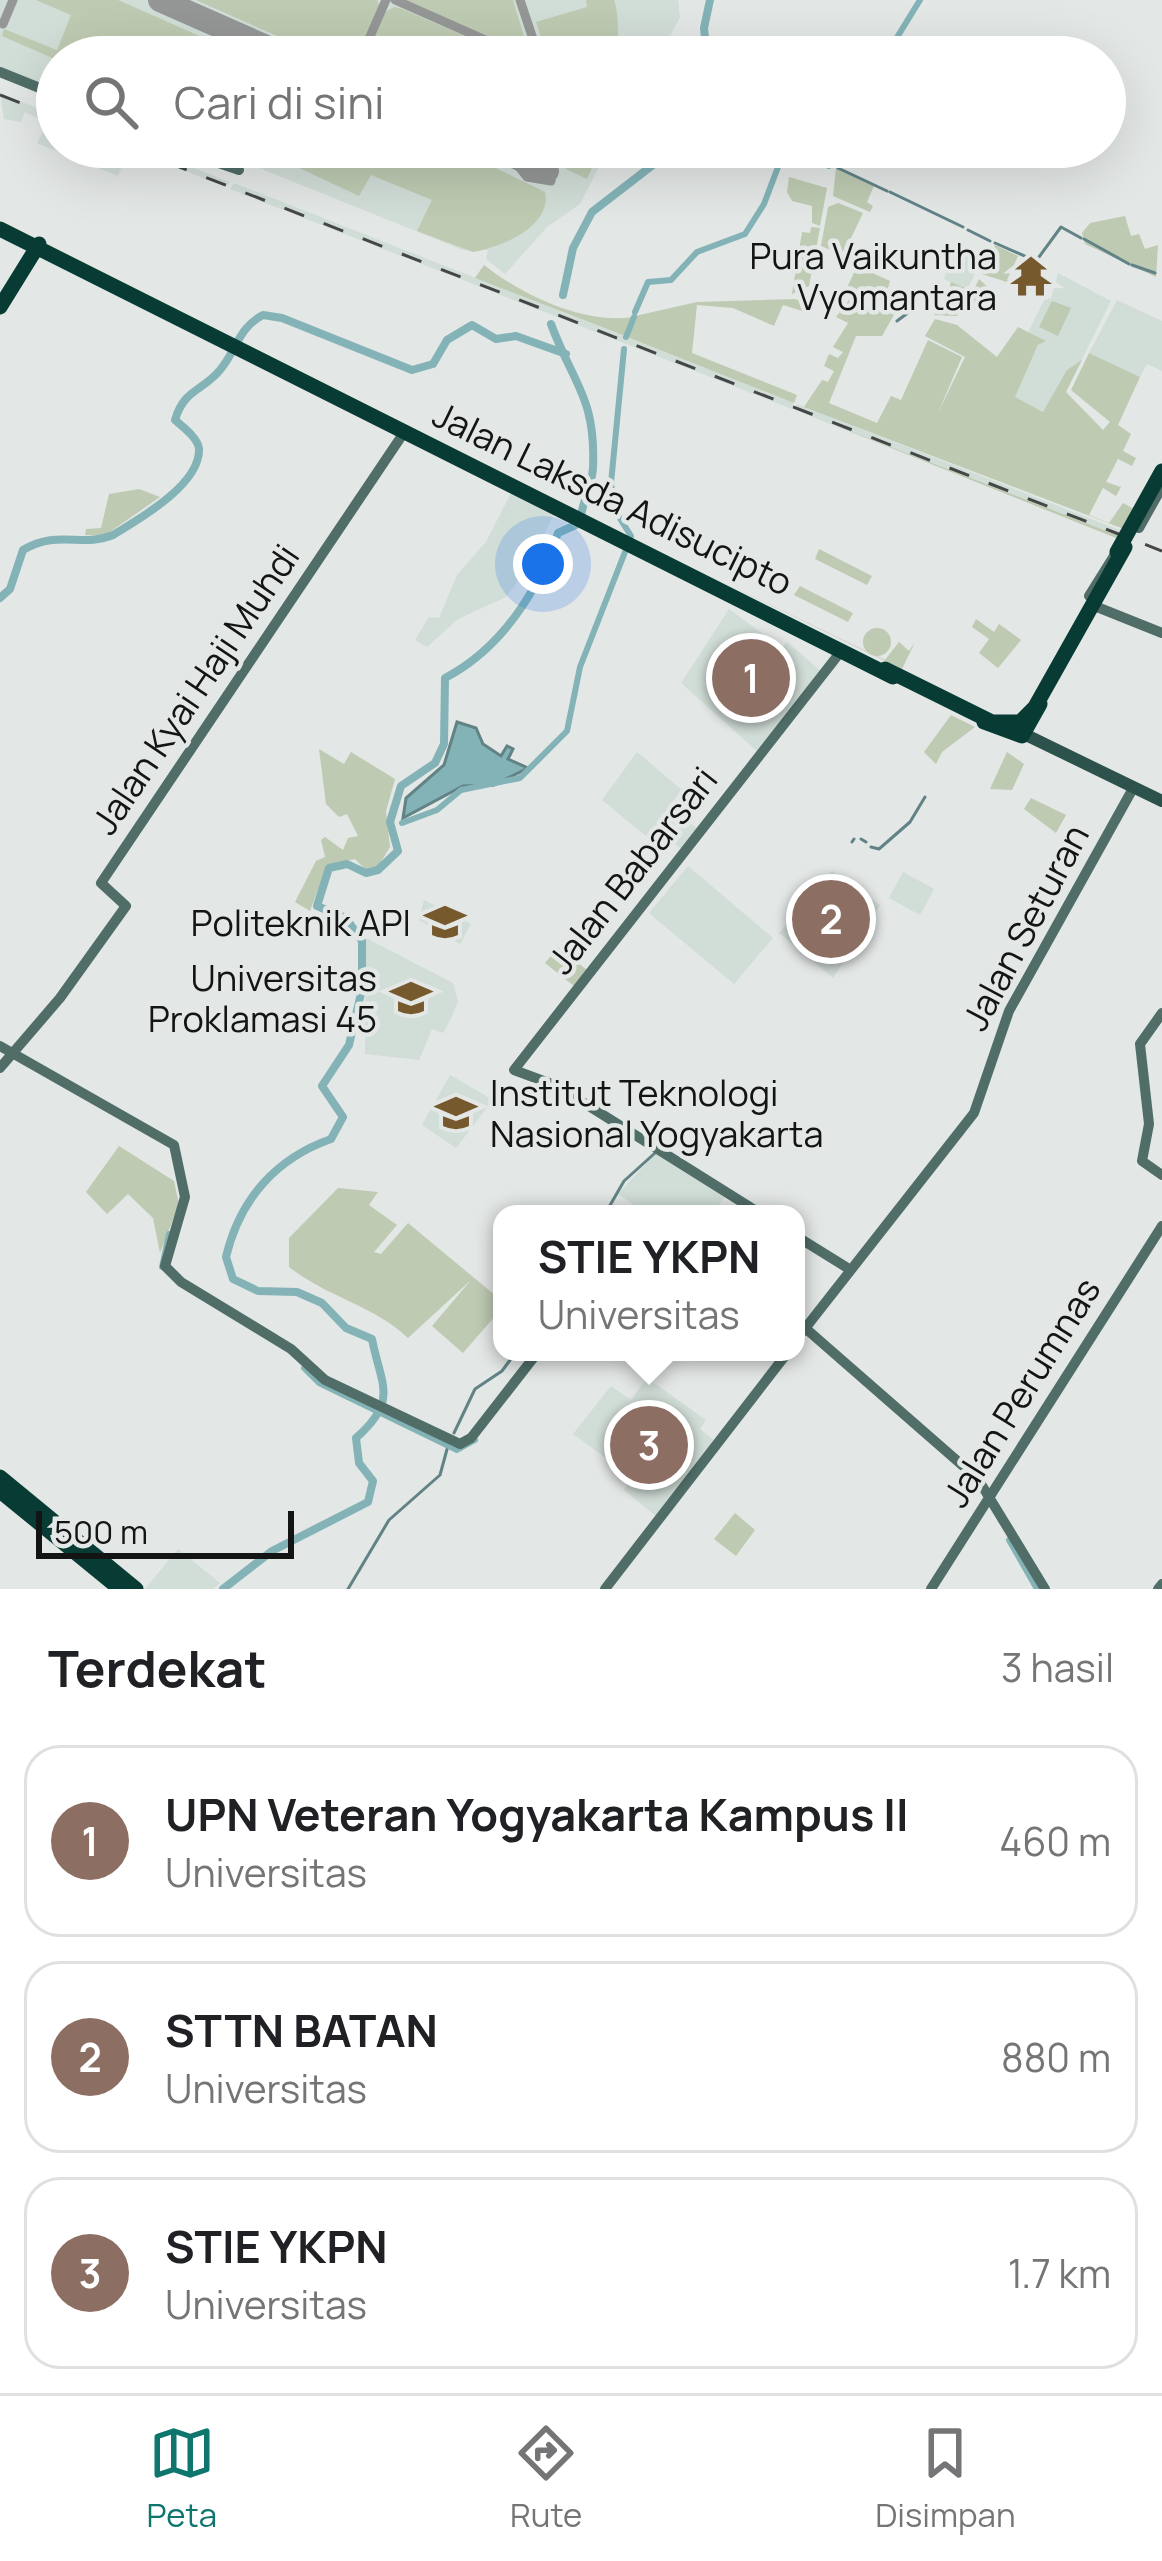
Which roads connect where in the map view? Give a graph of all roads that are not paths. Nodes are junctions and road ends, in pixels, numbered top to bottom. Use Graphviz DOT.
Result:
graph roads {
  1 [pos="0,71"];
  2 [pos="36,86"];
  3 [pos="232,168"];
  4 [pos="238,170"];
  5 [pos="0,227"];
  6 [pos="32,249"];
  7 [pos="3,300"];
  8 [pos="240,349"];
  9 [pos="403,434"];
  10 [pos="1162,475"];
  11 [pos="1143,512"];
  12 [pos="568,513"];
  13 [pos="588,523"];
  14 [pos="1136,526"];
  15 [pos="1122,544"];
  16 [pos="1110,570"];
  17 [pos="1097,607"];
  18 [pos="1162,633"];
  19 [pos="1074,636"];
  20 [pos="847,653"];
  21 [pos="1039,701"];
  22 [pos="962,707"];
  23 [pos="1016,734"];
  24 [pos="1042,743"];
  25 [pos="1084,766"];
  26 [pos="1131,792"];
  27 [pos="1162,804"];
  28 [pos="1162,1012"];
  29 [pos="0,1046"];
  30 [pos="8,1059"];
  31 [pos="1162,1175"];
  32 [pos="742,1205"];
  33 [pos="1162,1226"];
  34 [pos="805,1242"];
  35 [pos="849,1270"];
  36 [pos="805,1327"];
  37 [pos="805,1333"];
  38 [pos="531,1361"];
  39 [pos="781,1361"];
  40 [pos="0,1483"];
  41 [pos="988,1501"];
  42 [pos="129,1589"];
  43 [pos="605,1589"];
  44 [pos="931,1589"];
  45 [pos="1045,1589"];
  1 -- 2 [label="street"];
  3 -- 4 [label="street"];
  5 -- 6 [label="highway, Jalan Laksda Adisucipto"];
  6 -- 7 [label="highway"];
  6 -- 8 [label="highway, Jalan Laksda Adisucipto"];
  8 -- 9 [label="highway, Jalan Laksda Adisucipto"];
  8 -- 12 [label="highway, Jalan Laksda Adisucipto"];
  9 -- 12 [label="highway, Jalan Laksda Adisucipto"];
  9 -- 30 [label="street, Jalan Kyai Haji Muhdi"];
  10 -- 11 [label="street"];
  10 -- 11 [label="street"];
  10 -- 15 [label="highway, bridge"];
  10 -- 21 [label="highway, bridge"];
  11 -- 14 [label="street"];
  12 -- 13 [label="highway, Jalan Laksda Adisucipto"];
  13 -- 20 [label="highway, Jalan Laksda Adisucipto"];
  13 -- 22 [label="highway, Jalan Laksda Adisucipto"];
  15 -- 16 [label="highway, bridge"];
  15 -- 21 [label="highway, bridge"];
  16 -- 17 [label="street"];
  16 -- 19 [label="street"];
  16 -- 20 [label="highway, bridge"];
  17 -- 18 [label="street"];
  17 -- 19 [label="street"];
  19 -- 21 [label="street"];
  20 -- 22 [label="highway, Jalan Laksda Adisucipto"];
  20 -- 32 [label="street, Jalan Babarsari"];
  21 -- 23 [label="highway"];
  21 -- 23 [label="highway"];
  21 -- 24 [label="highway"];
  22 -- 23 [label="highway, Jalan Laksda Adisucipto"];
  23 -- 24 [label="main road, Jalan Laksda Adisucipto"];
  23 -- 25 [label="main road, Jalan Laksda Adisucipto"];
  24 -- 25 [label="main road, Jalan Laksda Adisucipto"];
  25 -- 26 [label="main road, Jalan Laksda Adisucipto"];
  25 -- 27 [label="main road, Jalan Laksda Adisucipto"];
  26 -- 27 [label="main road, Jalan Laksda Adisucipto"];
  26 -- 35 [label="street, Jalan Seturan"];
  28 -- 31 [label="street"];
  29 -- 30 [label="street"];
  30 -- 38 [label="street"];
  33 -- 41 [label="street, Jalan Perumnas"];
  34 -- 35 [label="street"];
  35 -- 36 [label="street, Jalan Seturan"];
  37 -- 41 [label="street"];
  39 -- 43 [label="street"];
  40 -- 42 [label="highway"];
  41 -- 44 [label="street, Jalan Perumnas"];
  41 -- 45 [label="street"];
}
